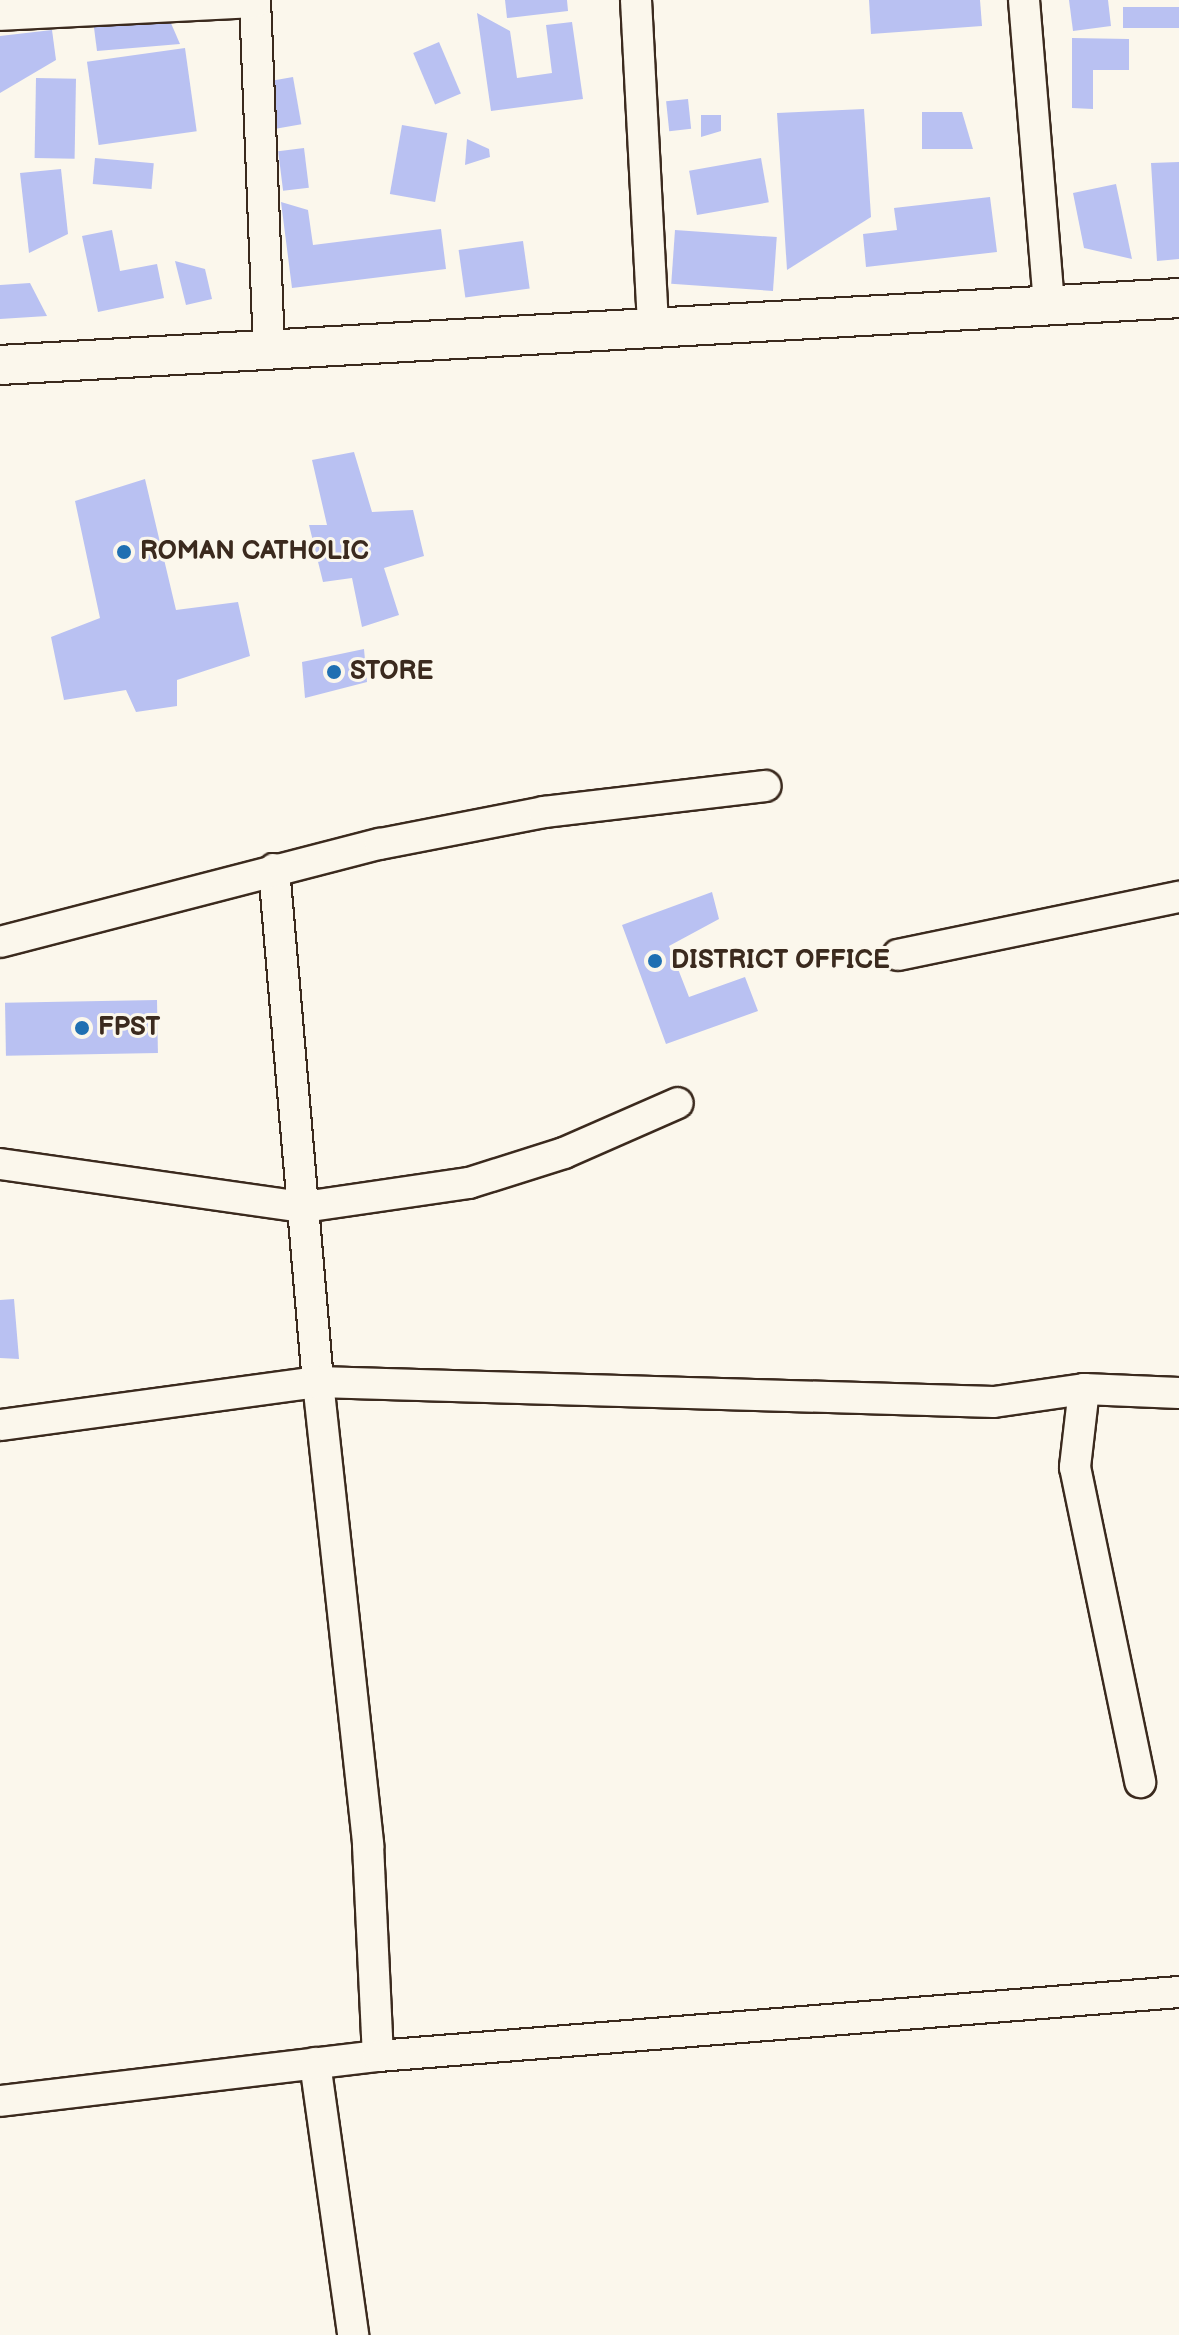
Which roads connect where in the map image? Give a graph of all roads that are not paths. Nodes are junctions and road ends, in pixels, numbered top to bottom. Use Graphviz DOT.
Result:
graph roads {
  1 [pos="636,0"];
  2 [pos="1024,0"];
  3 [pos="255,1"];
  4 [pos="0,15"];
  5 [pos="1179,298"];
  6 [pos="1049,305"];
  7 [pos="653,327"];
  8 [pos="269,351"];
  9 [pos="0,365"];
  10 [pos="765,786"];
  11 [pos="274,869"];
  12 [pos="1179,897"];
  13 [pos="0,942"];
  14 [pos="898,955"];
  15 [pos="678,1103"];
  16 [pos="0,1164"];
  17 [pos="304,1207"];
  18 [pos="318,1382"];
  19 [pos="1084,1389"];
  20 [pos="1179,1393"];
  21 [pos="0,1425"];
  22 [pos="1140,1782"];
  23 [pos="1179,1992"];
  24 [pos="378,2056"];
  25 [pos="315,2063"];
  26 [pos="0,2101"];
  27 [pos="353,2335"];
  1 -- 7 [label="street"];
  2 -- 6 [label="street"];
  3 -- 4 [label="street"];
  3 -- 8 [label="street"];
  5 -- 6 [label="street"];
  6 -- 7 [label="street"];
  7 -- 8 [label="street"];
  8 -- 9 [label="street"];
  10 -- 11 [label="street"];
  11 -- 13 [label="street"];
  11 -- 17 [label="street"];
  12 -- 14 [label="street"];
  15 -- 17 [label="street"];
  16 -- 17 [label="street"];
  17 -- 18 [label="street"];
  18 -- 19 [label="street"];
  18 -- 21 [label="street"];
  18 -- 24 [label="street"];
  19 -- 20 [label="street"];
  19 -- 22 [label="street"];
  23 -- 24 [label="street"];
  24 -- 25 [label="street"];
  25 -- 26 [label="street"];
  25 -- 27 [label="street"];
}
